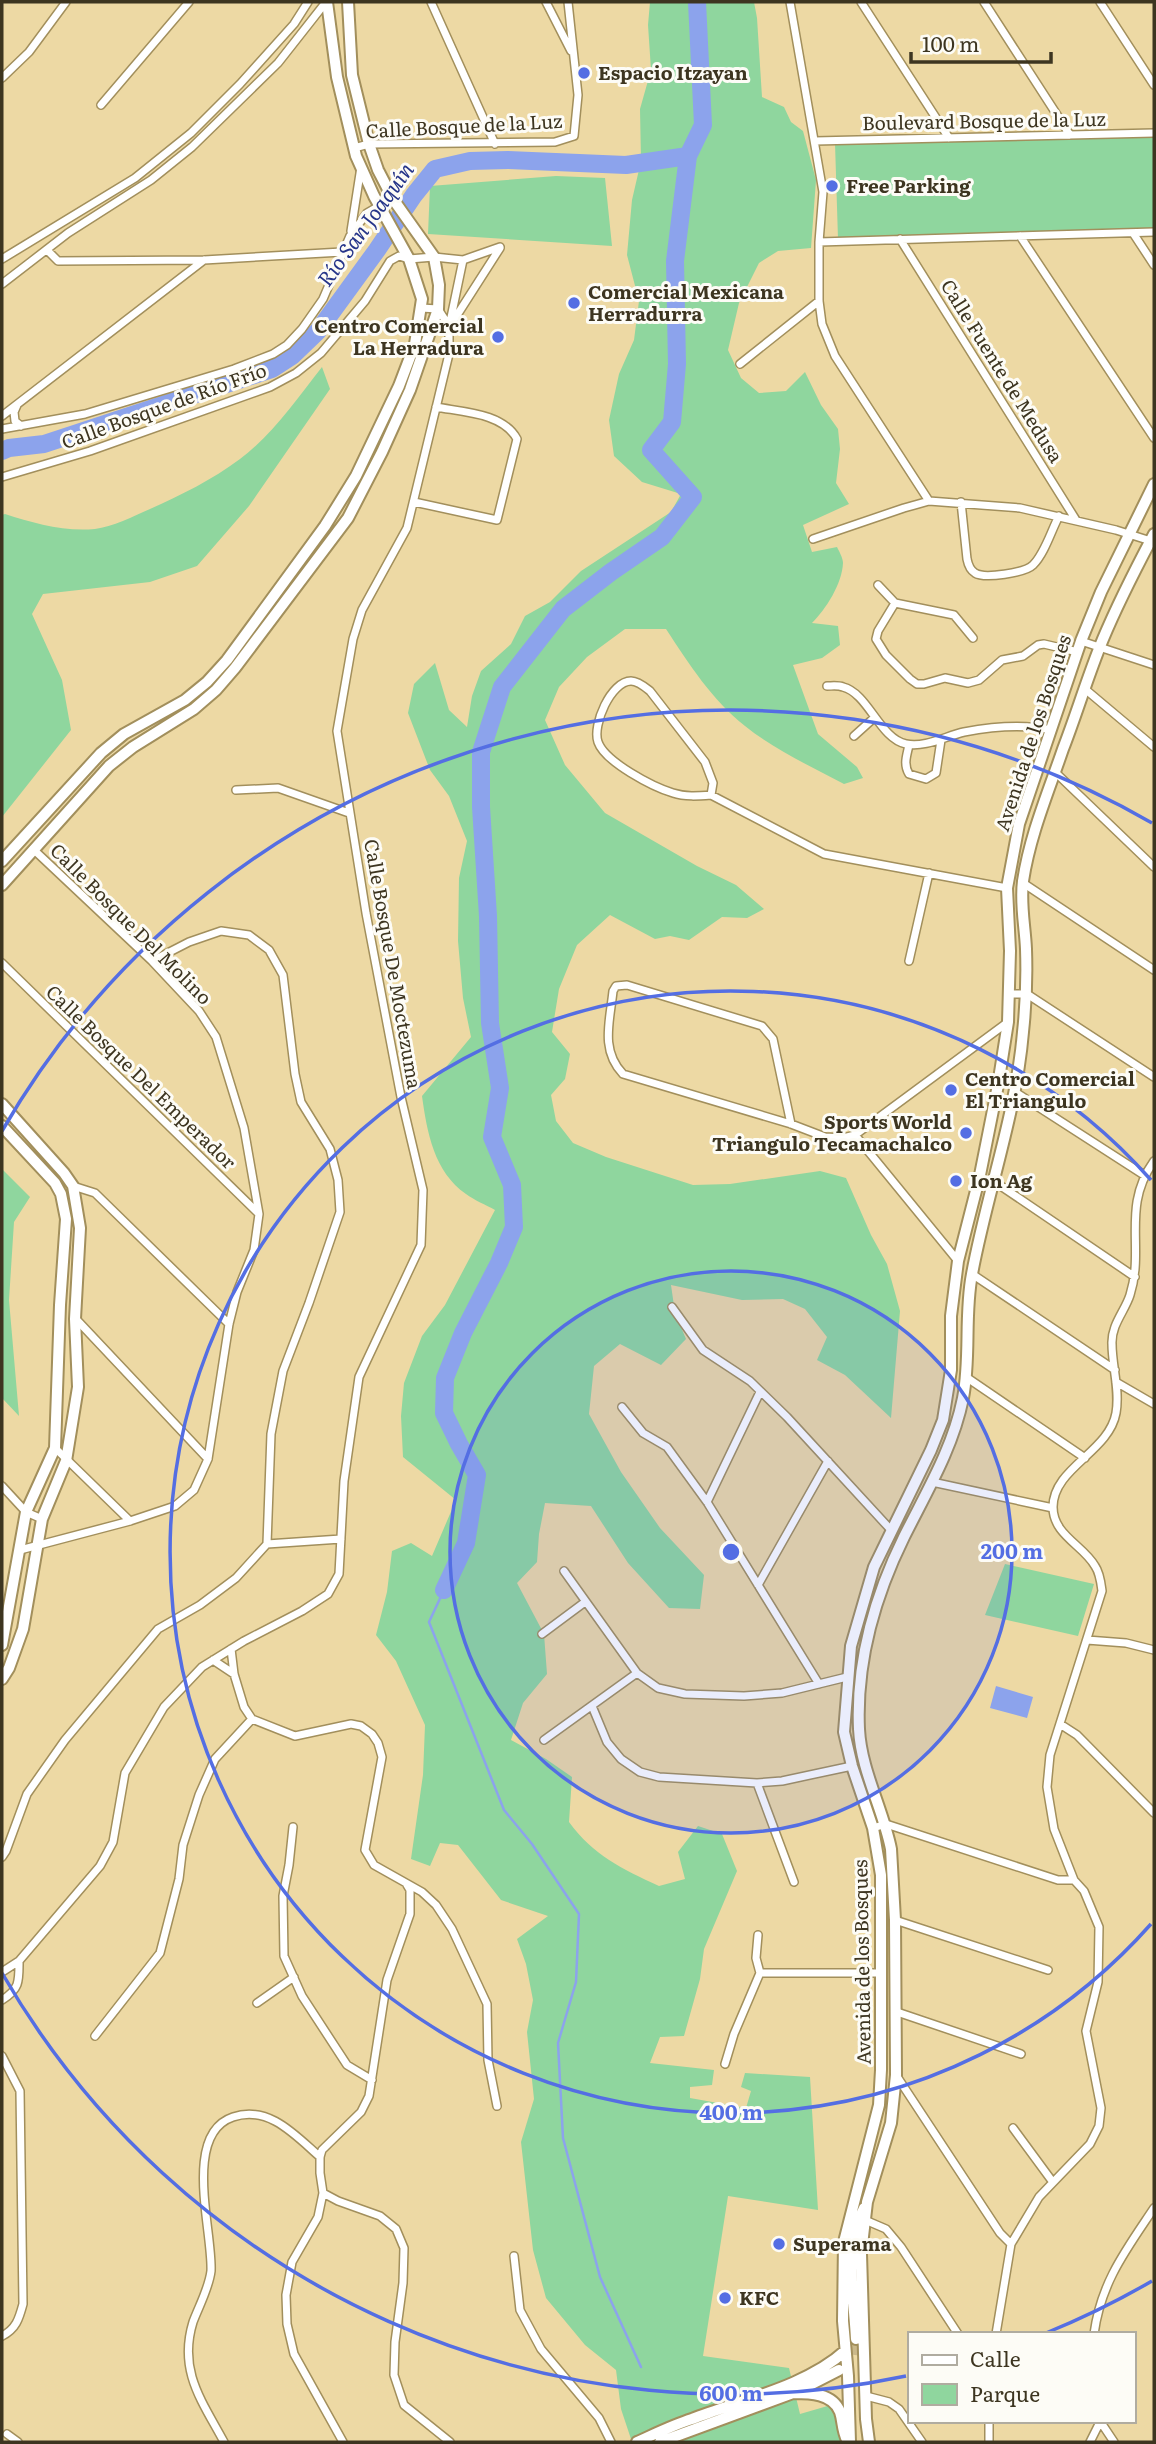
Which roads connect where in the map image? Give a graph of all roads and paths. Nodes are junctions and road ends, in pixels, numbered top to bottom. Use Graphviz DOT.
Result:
graph roads {
  1 [pos="66,2"];
  2 [pos="189,2"];
  3 [pos="308,2"];
  4 [pos="327,2"];
  5 [pos="348,2"];
  6 [pos="430,2"];
  7 [pos="546,2"];
  8 [pos="568,2"];
  9 [pos="790,2"];
  10 [pos="861,2"];
  11 [pos="984,2"];
  12 [pos="1100,2"];
  13 [pos="574,57"];
  14 [pos="2,78"];
  15 [pos="1154,85"];
  16 [pos="101,105"];
  17 [pos="1154,133"];
  18 [pos="1070,135"];
  19 [pos="949,138"];
  20 [pos="815,141"];
  21 [pos="369,144"];
  22 [pos="495,144"];
  23 [pos="354,148"];
  24 [pos="361,166"];
  25 [pos="393,198"];
  26 [pos="99,200"];
  27 [pos="379,206"];
  28 [pos="106,209"];
  29 [pos="1154,232"];
  30 [pos="1133,233"];
  31 [pos="350,236"];
  32 [pos="1020,236"];
  33 [pos="900,239"];
  34 [pos="819,242"];
  35 [pos="47,250"];
  36 [pos="342,252"];
  37 [pos="434,257"];
  38 [pos="408,258"];
  39 [pos="2,260"];
  40 [pos="204,260"];
  41 [pos="463,260"];
  42 [pos="1154,265"];
  43 [pos="2,284"];
  44 [pos="819,301"];
  45 [pos="421,308"];
  46 [pos="438,309"];
  47 [pos="449,327"];
  48 [pos="740,364"];
  49 [pos="17,404"];
  50 [pos="436,407"];
  51 [pos="2,416"];
  52 [pos="21,426"];
  53 [pos="2,429"];
  54 [pos="1154,438"];
  55 [pos="2,477"];
  56 [pos="1154,484"];
  57 [pos="929,501"];
  58 [pos="414,502"];
  59 [pos="961,502"];
  60 [pos="1059,516"];
  61 [pos="1076,520"];
  62 [pos="1128,534"];
  63 [pos="813,539"];
  64 [pos="1153,539"];
  65 [pos="878,585"];
  66 [pos="895,603"];
  67 [pos="973,638"];
  68 [pos="1080,647"];
  69 [pos="1100,647"];
  70 [pos="1154,665"];
  71 [pos="827,686"];
  72 [pos="1085,689"];
  73 [pos="875,717"];
  74 [pos="1051,730"];
  75 [pos="854,736"];
  76 [pos="940,740"];
  77 [pos="909,745"];
  78 [pos="1154,747"];
  79 [pos="1055,772"];
  80 [pos="236,790"];
  81 [pos="711,796"];
  82 [pos="349,813"];
  83 [pos="33,849"];
  84 [pos="2,861"];
  85 [pos="1154,867"];
  86 [pos="929,873"];
  87 [pos="1023,883"];
  88 [pos="2,885"];
  89 [pos="1007,888"];
  90 [pos="152,961"];
  91 [pos="909,961"];
  92 [pos="2,963"];
  93 [pos="1154,970"];
  94 [pos="1010,994"];
  95 [pos="1027,994"];
  96 [pos="1008,1022"];
  97 [pos="1154,1077"];
  98 [pos="1015,1092"];
  99 [pos="2,1104"];
  100 [pos="791,1124"];
  101 [pos="2,1126"];
  102 [pos="855,1135"];
  103 [pos="1154,1161"];
  104 [pos="1144,1175"];
  105 [pos="995,1182"];
  106 [pos="73,1186"];
  107 [pos="259,1214"];
  108 [pos="958,1261"];
  109 [pos="972,1274"];
  110 [pos="1135,1277"];
  111 [pos="672,1307"];
  112 [pos="75,1319"];
  113 [pos="229,1324"];
  114 [pos="1115,1370"];
  115 [pos="966,1377"];
  116 [pos="1116,1382"];
  117 [pos="760,1392"];
  118 [pos="1154,1404"];
  119 [pos="622,1406"];
  120 [pos="55,1448"];
  121 [pos="1085,1458"];
  122 [pos="208,1459"];
  123 [pos="66,1461"];
  124 [pos="828,1461"];
  125 [pos="932,1482"];
  126 [pos="2,1486"];
  127 [pos="707,1502"];
  128 [pos="1053,1508"];
  129 [pos="26,1512"];
  130 [pos="42,1519"];
  131 [pos="130,1521"];
  132 [pos="891,1530"];
  133 [pos="341,1539"];
  134 [pos="267,1544"];
  135 [pos="36,1547"];
  136 [pos="20,1550"];
  137 [pos="564,1571"];
  138 [pos="758,1585"];
  139 [pos="585,1602"];
  140 [pos="542,1634"];
  141 [pos="1087,1640"];
  142 [pos="2,1645"];
  143 [pos="231,1649"];
  144 [pos="1154,1650"];
  145 [pos="213,1660"];
  146 [pos="637,1673"];
  147 [pos="233,1674"];
  148 [pos="847,1677"];
  149 [pos="2,1679"];
  150 [pos="819,1684"];
  151 [pos="592,1706"];
  152 [pos="252,1719"];
  153 [pos="1060,1724"];
  154 [pos="544,1740"];
  155 [pos="852,1766"];
  156 [pos="757,1783"];
  157 [pos="1154,1813"];
  158 [pos="886,1824"];
  159 [pos="293,1827"];
  160 [pos="873,1828"];
  161 [pos="2,1857"];
  162 [pos="1074,1880"];
  163 [pos="794,1882"];
  164 [pos="407,1884"];
  165 [pos="895,1920"];
  166 [pos="758,1936"];
  167 [pos="19,1961"];
  168 [pos="1048,1970"];
  169 [pos="2,1972"];
  170 [pos="760,1973"];
  171 [pos="881,1973"];
  172 [pos="294,1977"];
  173 [pos="2,2000"];
  174 [pos="257,2003"];
  175 [pos="897,2012"];
  176 [pos="95,2036"];
  177 [pos="1021,2054"];
  178 [pos="2,2056"];
  179 [pos="725,2064"];
  180 [pos="896,2076"];
  181 [pos="372,2080"];
  182 [pos="497,2106"];
  183 [pos="1013,2128"];
  184 [pos="320,2157"];
  185 [pos="1052,2181"];
  186 [pos="323,2193"];
  187 [pos="867,2202"];
  188 [pos="1154,2208"];
  189 [pos="865,2220"];
  190 [pos="1011,2244"];
  191 [pos="514,2256"];
  192 [pos="957,2332"];
  193 [pos="996,2332"];
  194 [pos="1094,2332"];
  195 [pos="2,2336"];
  196 [pos="856,2339"];
  197 [pos="845,2351"];
  198 [pos="839,2370"];
  199 [pos="784,2393"];
  200 [pos="866,2396"];
  201 [pos="908,2422"];
  202 [pos="909,2423"];
  203 [pos="989,2423"];
  204 [pos="1100,2423"];
  205 [pos="1101,2423"];
  206 [pos="7,2434"];
  207 [pos="18,2442"];
  208 [pos="224,2442"];
  209 [pos="343,2442"];
  210 [pos="450,2442"];
  211 [pos="611,2442"];
  212 [pos="637,2442"];
  213 [pos="660,2442"];
  214 [pos="849,2442"];
  215 [pos="868,2442"];
  216 [pos="922,2442"];
  217 [pos="989,2442"];
  218 [pos="1090,2442"];
  219 [pos="1114,2442"];
  1 -- 14 [label="street"];
  2 -- 16 [label="street"];
  3 -- 26 [label="street"];
  4 -- 23 [label="main road"];
  4 -- 28 [label="street"];
  5 -- 21 [label="main road"];
  6 -- 22 [label="street"];
  7 -- 13 [label="street"];
  8 -- 13 [label="street"];
  9 -- 20 [label="street"];
  10 -- 19 [label="street"];
  11 -- 18 [label="street"];
  12 -- 15 [label="street"];
  13 -- 22 [label="street, Calle Bosque de la Luz"];
  17 -- 18 [label="street, Boulevard Bosque de la Luz"];
  18 -- 19 [label="street, Boulevard Bosque de la Luz"];
  19 -- 20 [label="street, Boulevard Bosque de la Luz"];
  20 -- 34 [label="street"];
  21 -- 22 [label="street, Calle Bosque de la Luz"];
  21 -- 23 [label="street, Calle Bosque de la Luz"];
  21 -- 25 [label="main road"];
  23 -- 24 [label="main road"];
  24 -- 27 [label="main road"];
  24 -- 31 [label="street"];
  25 -- 27 [label="street, Calle Bosque de Río Frío"];
  25 -- 37 [label="main road"];
  26 -- 28 [label="street"];
  26 -- 39 [label="street"];
  27 -- 31 [label="street, Calle Bosque de Río Frío"];
  27 -- 38 [label="main road"];
  28 -- 35 [label="street"];
  29 -- 30 [label="street"];
  30 -- 32 [label="street"];
  30 -- 42 [label="street"];
  31 -- 36 [label="street, Calle Bosque de Río Frío"];
  32 -- 33 [label="street"];
  32 -- 54 [label="street"];
  33 -- 34 [label="street"];
  33 -- 61 [label="street, Calle Fuente de Medusa"];
  34 -- 44 [label="street"];
  35 -- 40 [label="street"];
  35 -- 43 [label="street"];
  36 -- 40 [label="street"];
  36 -- 52 [label="street, Calle Bosque de Río Frío"];
  37 -- 38 [label="street"];
  37 -- 41 [label="street"];
  37 -- 46 [label="main road"];
  38 -- 45 [label="main road"];
  38 -- 55 [label="street, Calle Bosque de Río Frío"];
  40 -- 49 [label="street"];
  41 -- 47 [label="street, Calle Bosque De Moctezuma"];
  41 -- 47 [label="street"];
  44 -- 48 [label="street"];
  44 -- 57 [label="street"];
  45 -- 46 [label="street"];
  45 -- 84 [label="main road"];
  46 -- 47 [label="street"];
  46 -- 83 [label="main road"];
  47 -- 50 [label="street, Calle Bosque De Moctezuma"];
  49 -- 51 [label="street"];
  49 -- 52 [label="street"];
  50 -- 58 [label="street, Calle Bosque De Moctezuma"];
  50 -- 58 [label="street"];
  52 -- 53 [label="street, Calle Bosque de Río Frío"];
  56 -- 62 [label="main road, Avenida de los Bosques"];
  57 -- 59 [label="street"];
  57 -- 63 [label="street"];
  58 -- 82 [label="street, Calle Bosque De Moctezuma"];
  59 -- 60 [label="street"];
  59 -- 60 [label="street"];
  60 -- 61 [label="street"];
  61 -- 62 [label="street"];
  62 -- 64 [label="street"];
  62 -- 68 [label="main road, Avenida de los Bosques"];
  64 -- 69 [label="main road, Avenida de los Bosques"];
  65 -- 66 [label="street"];
  66 -- 67 [label="street"];
  66 -- 68 [label="street"];
  68 -- 69 [label="street"];
  68 -- 74 [label="main road, Avenida de los Bosques"];
  69 -- 70 [label="street"];
  69 -- 72 [label="main road, Avenida de los Bosques"];
  71 -- 73 [label="street"];
  72 -- 78 [label="street"];
  72 -- 79 [label="main road, Avenida de los Bosques"];
  73 -- 75 [label="street"];
  73 -- 77 [label="street"];
  74 -- 76 [label="street"];
  74 -- 89 [label="main road, Avenida de los Bosques"];
  76 -- 77 [label="street"];
  76 -- 77 [label="street"];
  79 -- 85 [label="street"];
  79 -- 87 [label="main road, Avenida de los Bosques"];
  80 -- 82 [label="street"];
  81 -- 81 [label="street"];
  81 -- 86 [label="street"];
  82 -- 133 [label="street, Calle Bosque De Moctezuma"];
  83 -- 88 [label="main road"];
  83 -- 90 [label="street, Calle Bosque Del Molino"];
  86 -- 89 [label="street"];
  86 -- 91 [label="street"];
  87 -- 93 [label="street"];
  87 -- 95 [label="main road, Avenida de los Bosques"];
  89 -- 94 [label="main road, Avenida de los Bosques"];
  90 -- 107 [label="street, Calle Bosque Del Molino"];
  90 -- 134 [label="street"];
  92 -- 107 [label="street, Calle Bosque Del Emperador"];
  94 -- 95 [label="street"];
  94 -- 96 [label="main road, Avenida de los Bosques"];
  95 -- 97 [label="street"];
  95 -- 98 [label="main road, Avenida de los Bosques"];
  96 -- 102 [label="street"];
  96 -- 108 [label="main road, Avenida de los Bosques"];
  98 -- 104 [label="street"];
  98 -- 105 [label="main road, Avenida de los Bosques"];
  99 -- 106 [label="main road"];
  100 -- 100 [label="street"];
  100 -- 102 [label="street"];
  101 -- 120 [label="main road"];
  102 -- 108 [label="street"];
  103 -- 104 [label="street"];
  104 -- 110 [label="street"];
  105 -- 109 [label="main road, Avenida de los Bosques"];
  105 -- 110 [label="street"];
  106 -- 112 [label="main road"];
  106 -- 113 [label="street"];
  107 -- 113 [label="street, Calle Bosque Del Molino"];
  108 -- 132 [label="main road, Avenida de los Bosques"];
  109 -- 114 [label="street"];
  109 -- 115 [label="main road, Avenida de los Bosques"];
  110 -- 114 [label="street"];
  111 -- 117 [label="street"];
  112 -- 122 [label="street"];
  112 -- 123 [label="main road"];
  113 -- 122 [label="street, Calle Bosque Del Molino"];
  114 -- 116 [label="street"];
  115 -- 121 [label="street"];
  115 -- 125 [label="main road, Avenida de los Bosques"];
  116 -- 118 [label="street"];
  116 -- 121 [label="street"];
  117 -- 124 [label="street"];
  117 -- 127 [label="street"];
  119 -- 127 [label="street"];
  120 -- 123 [label="street"];
  120 -- 129 [label="main road"];
  121 -- 128 [label="street"];
  122 -- 131 [label="street, Calle Bosque Del Molino"];
  123 -- 130 [label="main road"];
  123 -- 131 [label="street"];
  124 -- 132 [label="street"];
  124 -- 138 [label="street"];
  125 -- 128 [label="street"];
  125 -- 158 [label="main road, Avenida de los Bosques"];
  126 -- 129 [label="street"];
  127 -- 138 [label="street"];
  128 -- 141 [label="street"];
  129 -- 130 [label="street"];
  129 -- 136 [label="main road"];
  130 -- 135 [label="main road"];
  131 -- 135 [label="street, Calle Bosque Del Molino"];
  132 -- 148 [label="main road, Avenida de los Bosques"];
  133 -- 134 [label="street"];
  133 -- 143 [label="street, Calle Bosque De Moctezuma"];
  134 -- 161 [label="street"];
  135 -- 136 [label="street, Calle Bosque Del Molino"];
  135 -- 149 [label="main road"];
  136 -- 142 [label="main road"];
  137 -- 139 [label="street"];
  138 -- 150 [label="street"];
  139 -- 140 [label="street"];
  139 -- 146 [label="street"];
  141 -- 144 [label="street"];
  141 -- 153 [label="street"];
  143 -- 145 [label="street, Calle Bosque De Moctezuma"];
  143 -- 147 [label="street"];
  145 -- 147 [label="street"];
  145 -- 167 [label="street, Calle Bosque De Moctezuma"];
  146 -- 150 [label="street"];
  146 -- 151 [label="street"];
  147 -- 152 [label="street"];
  148 -- 150 [label="street"];
  148 -- 155 [label="main road, Avenida de los Bosques"];
  151 -- 154 [label="street"];
  151 -- 156 [label="street"];
  152 -- 164 [label="street"];
  152 -- 176 [label="street"];
  153 -- 157 [label="street"];
  153 -- 162 [label="street"];
  155 -- 156 [label="street"];
  155 -- 160 [label="main road, Avenida de los Bosques"];
  156 -- 163 [label="street"];
  158 -- 160 [label="street"];
  158 -- 162 [label="street"];
  158 -- 165 [label="main road, Avenida de los Bosques"];
  159 -- 172 [label="street"];
  160 -- 171 [label="main road, Avenida de los Bosques"];
  162 -- 185 [label="street"];
  164 -- 181 [label="street"];
  164 -- 182 [label="street"];
  165 -- 168 [label="street"];
  165 -- 175 [label="main road, Avenida de los Bosques"];
  166 -- 170 [label="street"];
  167 -- 169 [label="street"];
  167 -- 173 [label="street"];
  170 -- 171 [label="street"];
  170 -- 179 [label="street"];
  171 -- 197 [label="main road, Avenida de los Bosques"];
  172 -- 174 [label="street"];
  172 -- 181 [label="street"];
  175 -- 177 [label="street"];
  175 -- 180 [label="main road, Avenida de los Bosques"];
  178 -- 195 [label="street"];
  180 -- 187 [label="main road, Avenida de los Bosques"];
  180 -- 190 [label="street"];
  181 -- 184 [label="street"];
  183 -- 185 [label="street"];
  184 -- 186 [label="street"];
  184 -- 208 [label="street"];
  185 -- 190 [label="street"];
  186 -- 209 [label="street"];
  186 -- 210 [label="street"];
  187 -- 189 [label="main road, Avenida de los Bosques"];
  187 -- 196 [label="main road"];
  188 -- 194 [label="street"];
  189 -- 192 [label="street"];
  189 -- 200 [label="main road, Avenida de los Bosques"];
  190 -- 193 [label="street"];
  191 -- 211 [label="street"];
  197 -- 199 [label="main road"];
  197 -- 214 [label="main road, Avenida de los Bosques"];
  198 -- 199 [label="main road"];
  199 -- 212 [label="main road"];
  199 -- 213 [label="main road"];
  199 -- 214 [label="main road"];
  200 -- 201 [label="street"];
  200 -- 215 [label="main road, Avenida de los Bosques"];
  202 -- 216 [label="street"];
  203 -- 217 [label="street"];
  204 -- 218 [label="street"];
  205 -- 219 [label="street"];
  206 -- 207 [label="street"];
}
